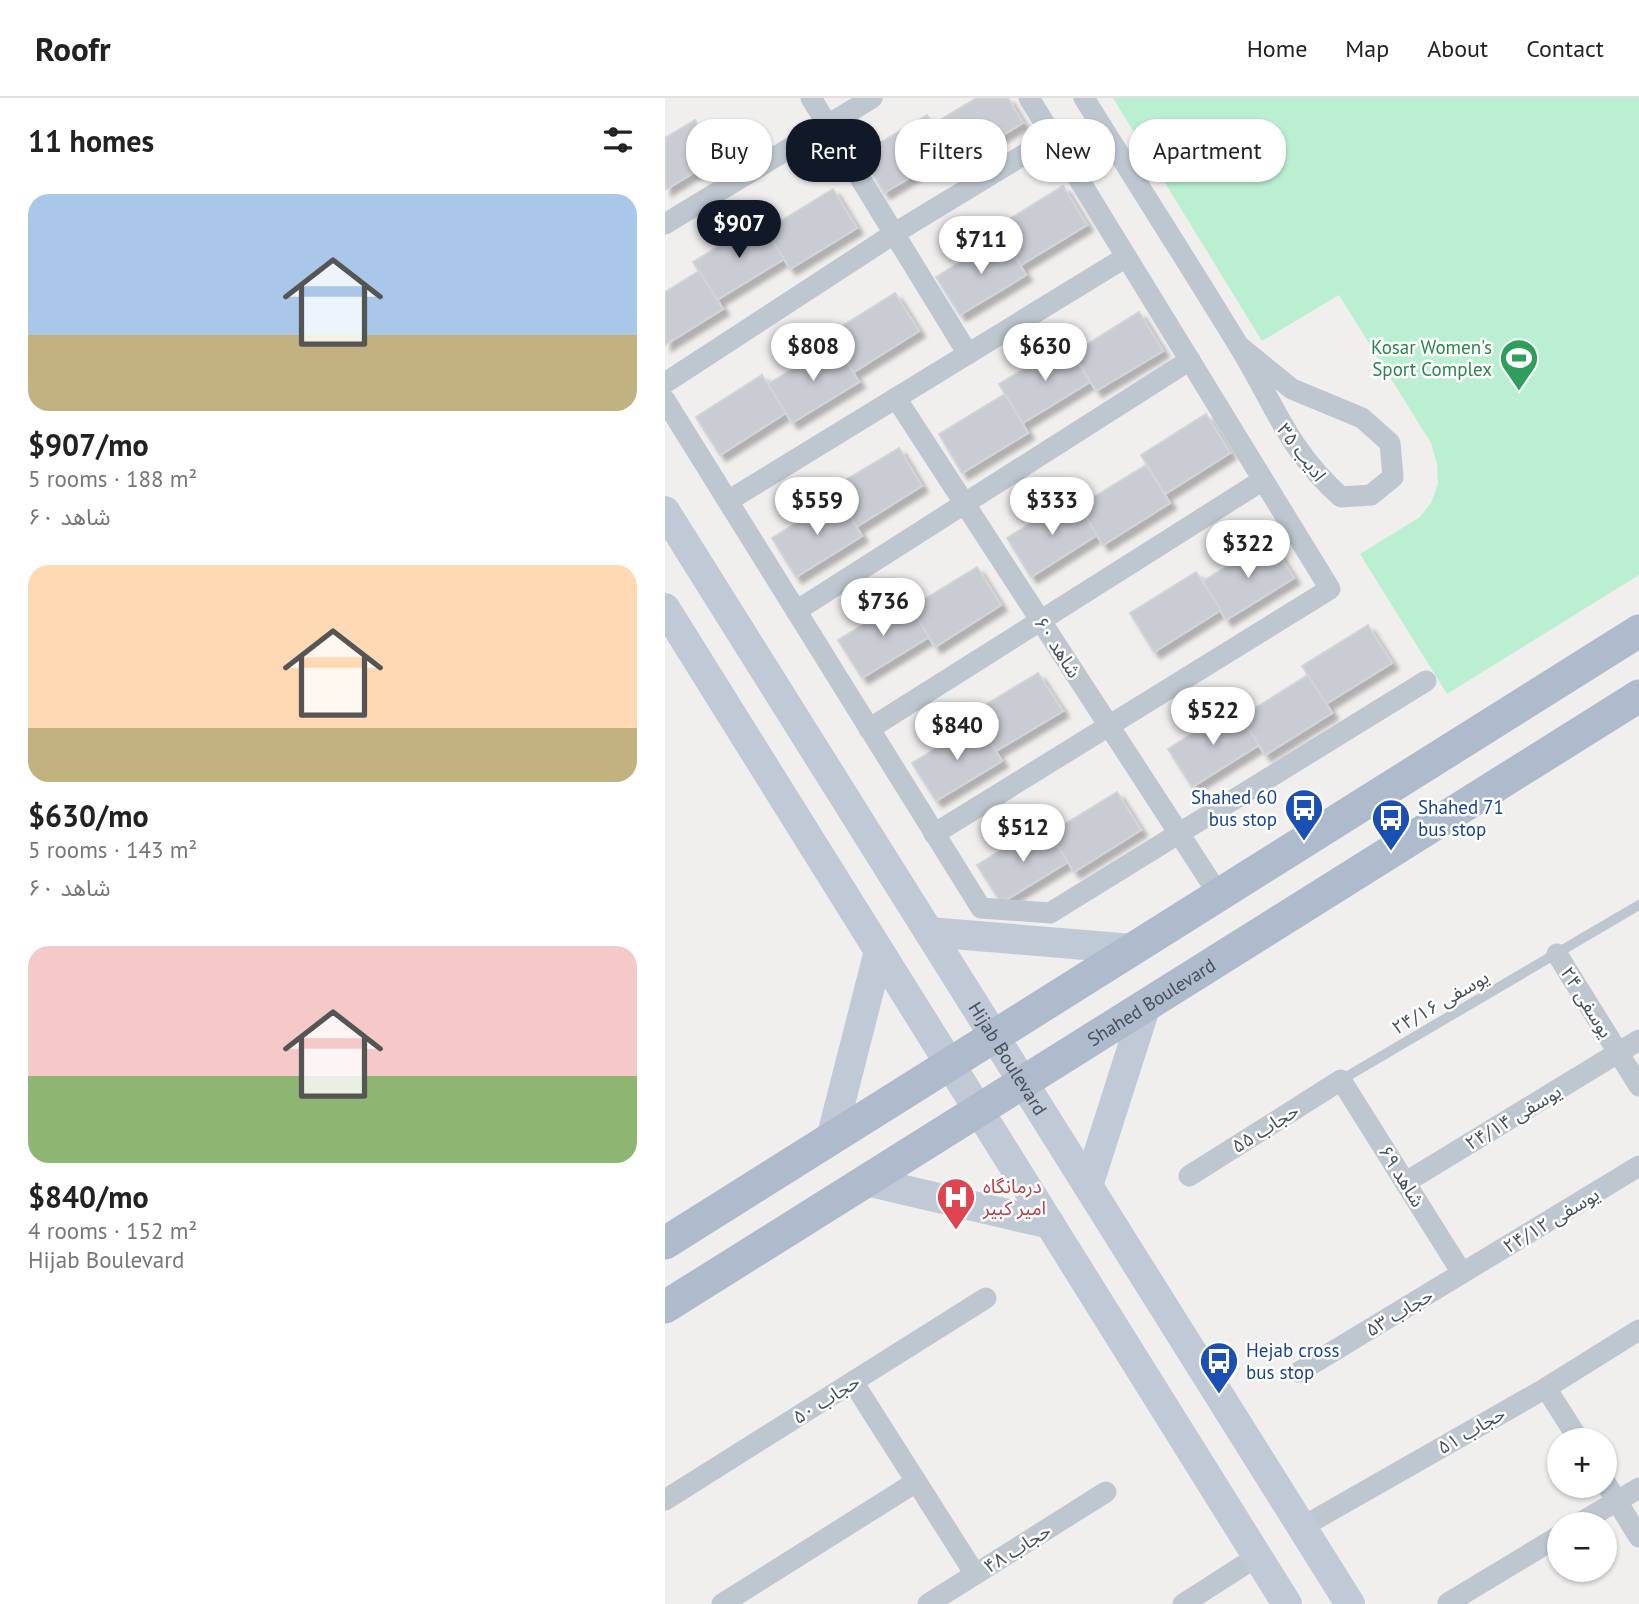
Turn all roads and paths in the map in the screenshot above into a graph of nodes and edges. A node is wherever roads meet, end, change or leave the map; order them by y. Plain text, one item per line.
1 (811, 98) edge
2 (872, 98) edge
3 (1029, 98) edge
4 (1084, 98) edge
5 (824, 119) edge
6 (840, 119) edge
7 (1042, 119) edge
8 (786, 152) edge
9 (1021, 156) edge
10 (864, 182) edge
11 (1080, 182) edge
12 (665, 224) edge
13 (895, 233) junction
14 (1126, 257) junction
15 (1239, 346) junction
16 (968, 354) junction
17 (1190, 360) junction
18 (665, 383) edge
19 (896, 398) junction
20 (665, 400) edge
21 (1263, 480) junction
22 (728, 501) junction
23 (965, 504) junction
24 (665, 511) edge
25 (665, 608) edge
26 (796, 611) junction
27 (1041, 620) junction
28 (1639, 631) edge
29 (1426, 681) dead end
30 (1639, 696) edge
31 (1110, 726) junction
32 (869, 729) junction
33 (1179, 832) junction
34 (934, 834) junction
35 (1219, 895) junction
36 (1639, 905) edge
37 (929, 932) junction
38 (1133, 949) junction
39 (879, 951) junction
40 (1557, 954) junction
41 (1146, 1005) junction
42 (995, 1036) junction
43 (1639, 1040) edge
44 (1619, 1052) junction
45 (950, 1064) junction
46 (1341, 1080) junction
47 (1023, 1083) junction
48 (1639, 1086) edge
49 (979, 1110) junction
50 (831, 1139) junction
51 (1639, 1166) edge
52 (1189, 1176) dead end
53 (866, 1181) junction
54 (1406, 1182) junction
55 (1089, 1186) junction
56 (1050, 1224) junction
57 (665, 1243) edge
58 (1462, 1273) junction
59 (986, 1298) dead end
60 (665, 1307) edge
61 (1639, 1330) edge
62 (1299, 1372) dead end
63 (853, 1382) junction
64 (1546, 1388) junction
65 (1571, 1428) edge
66 (916, 1482) junction
67 (1639, 1488) edge
68 (1106, 1492) dead end
69 (1615, 1498) edge
70 (665, 1500) edge
71 (1617, 1501) junction
72 (1598, 1512) edge
73 (1302, 1527) junction
74 (1639, 1537) edge
75 (1547, 1543) edge
76 (1258, 1556) junction
77 (975, 1574) junction
78 (1448, 1603) edge
79 (722, 1604) edge
80 (928, 1604) edge
81 (1182, 1604) edge
82 (1287, 1604) edge
83 (1350, 1604) edge

1 - 5 street
2 - 6 street
3 - 7 street
4 - 15 street, ادیب ۳۵
8 - 12 street
9 - 13 street
10 - 13 street
11 - 14 street
13 - 16 street
13 - 18 street
14 - 16 street
14 - 17 street
15 - 15 street, ادیب ۳۵
16 - 19 street
17 - 21 street
17 - 23 street
19 - 22 street
19 - 23 street, شاهد ۶۰
20 - 22 street
21 - 27 street
21 - 31 street
22 - 26 street
23 - 26 street
23 - 27 street, شاهد ۶۰
24 - 37 main road, Hijab Boulevard
25 - 39 main road
26 - 32 street
27 - 31 street, شاهد ۶۰
27 - 32 street
28 - 35 main road
29 - 33 street
30 - 41 main road, Shahed Boulevard
31 - 33 street, شاهد ۶۰
31 - 34 street
32 - 34 street
33 - 34 street
33 - 35 street, شاهد ۶۰
35 - 38 main road
36 - 40 lane, یوسفی ۲۴/۱۶
37 - 38 main road
37 - 42 main road, Hijab Boulevard
38 - 42 main road
39 - 45 main road
39 - 50 main road
40 - 44 street, یوسفی ۲۴
40 - 46 lane, یوسفی ۲۴/۱۶
41 - 47 main road, Shahed Boulevard
41 - 55 main road
42 - 45 main road
42 - 47 main road, Hijab Boulevard
43 - 44 street, یوسفی ۲۴/۱۴
44 - 48 street, یوسفی ۲۴
44 - 54 street, یوسفی ۲۴/۱۴
45 - 49 main road
45 - 50 main road
46 - 52 street, حجاب ۵۵
46 - 54 street, شاهد ۶۹
47 - 49 main road, Shahed Boulevard
47 - 55 main road, Hijab Boulevard
49 - 53 main road, Shahed Boulevard
49 - 56 main road
50 - 57 main road
51 - 58 street, یوسفی ۲۴/۱۲
53 - 56 main road
53 - 60 main road, Shahed Boulevard
54 - 58 street, شاهد ۶۹
55 - 73 main road, Hijab Boulevard
56 - 76 main road
58 - 62 street, حجاب ۵۳
59 - 63 street, حجاب ۵۰
61 - 64 street, حجاب ۵۱
63 - 66 street
63 - 70 street, حجاب ۵۰
64 - 65 street
64 - 73 street, حجاب ۵۱
66 - 77 street
66 - 79 street
67 - 71 street
68 - 77 street, حجاب ۴۸
69 - 71 street
71 - 72 street
71 - 74 street
73 - 83 main road, Hijab Boulevard
75 - 78 street
76 - 81 street
76 - 82 main road
77 - 80 street, حجاب ۴۸

